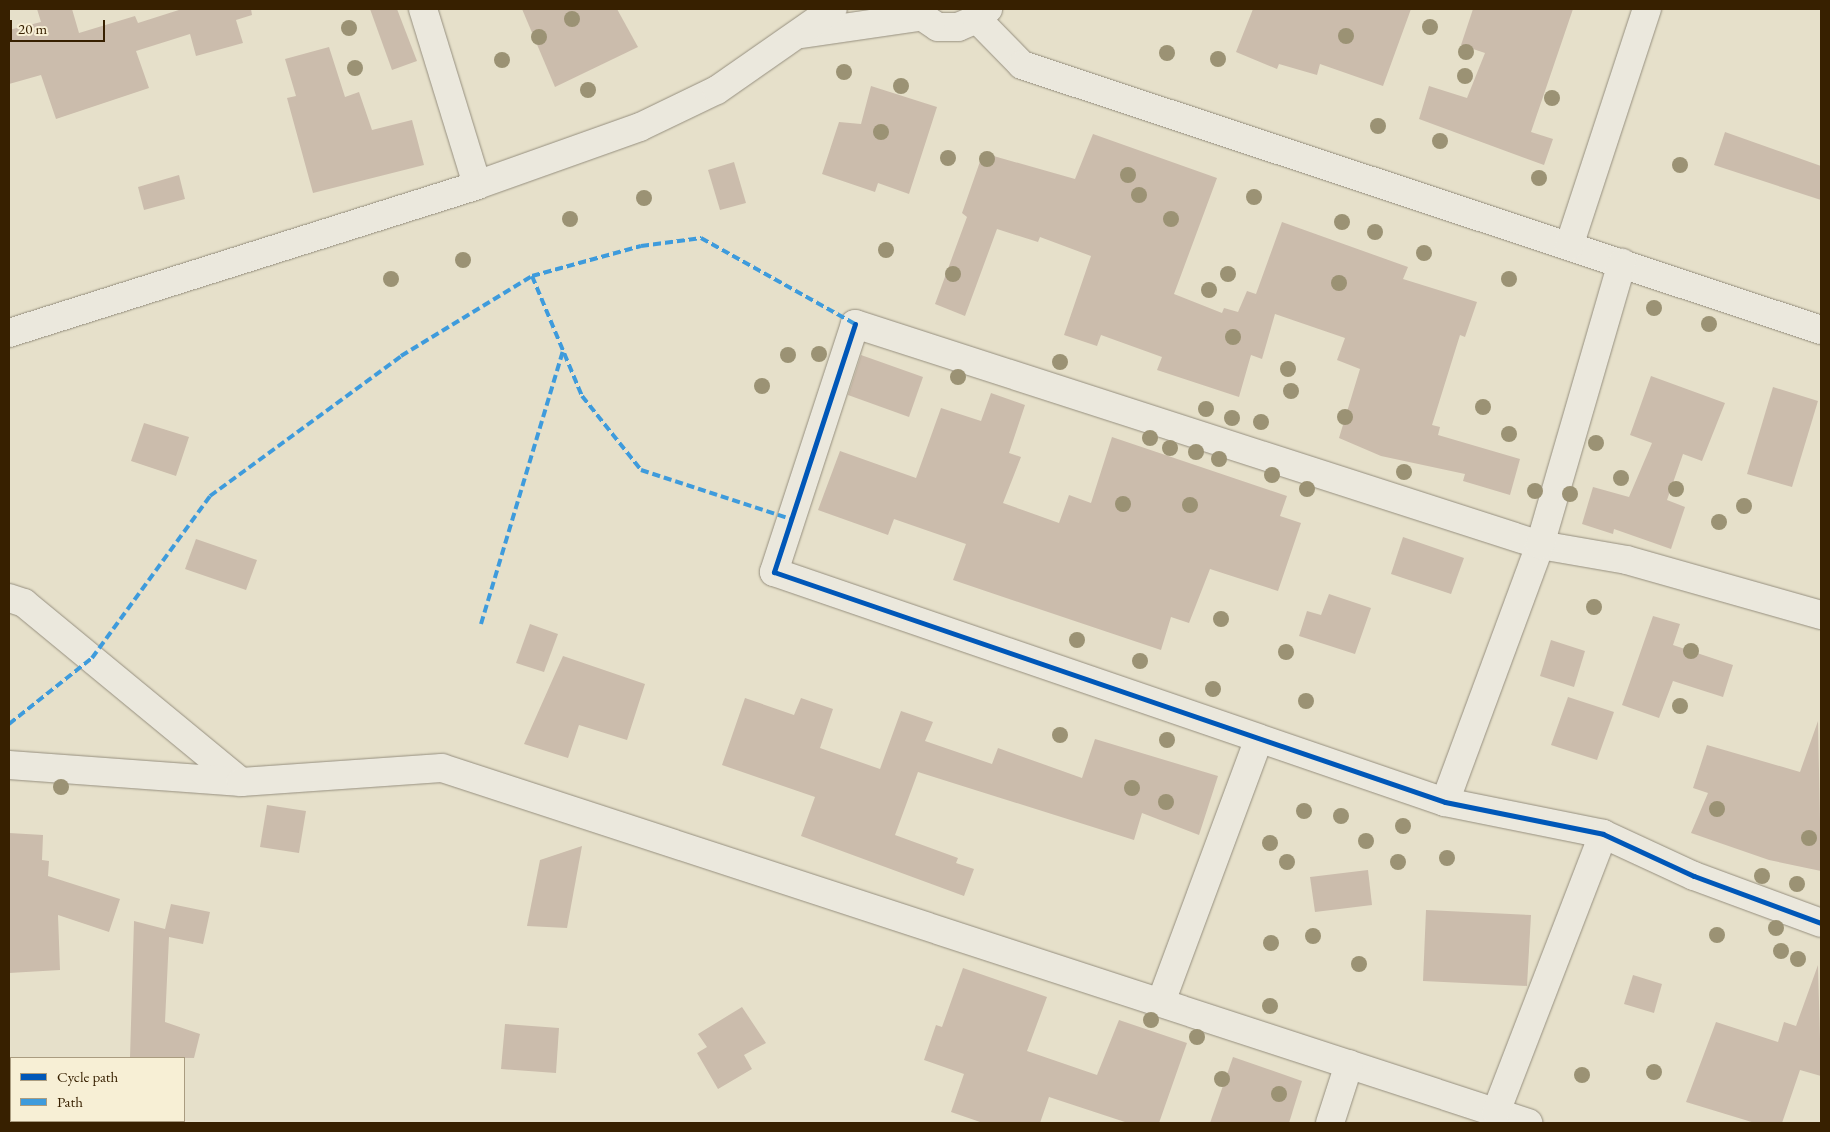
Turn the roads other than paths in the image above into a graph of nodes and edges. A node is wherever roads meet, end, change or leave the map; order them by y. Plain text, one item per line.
1 (423, 9) edge
2 (833, 9) edge
3 (1647, 9) edge
4 (915, 13) edge
5 (982, 14) edge
6 (798, 35) junction
7 (478, 186) junction
8 (1569, 246) junction
9 (1622, 264) junction
10 (1821, 330) edge
11 (9, 333) edge
12 (1540, 545) junction
13 (9, 598) edge
14 (1821, 615) edge
15 (1258, 741) junction
16 (9, 765) edge
17 (241, 782) junction
18 (1445, 802) junction
19 (1603, 834) junction
20 (1821, 923) edge
21 (1162, 1002) junction
22 (1349, 1064) junction
23 (1496, 1112) junction
24 (1330, 1123) edge
25 (1528, 1123) edge

1 - 7 street
2 - 6 street
3 - 8 street
4 - 5 street
4 - 6 street
5 - 8 street
6 - 7 street
7 - 11 street
8 - 9 street
9 - 10 street
9 - 12 street
12 - 14 street
12 - 15 street
12 - 18 street
13 - 17 street
15 - 18 street
15 - 21 street
16 - 17 street
17 - 21 street
18 - 19 street
19 - 20 street
19 - 23 street
21 - 22 street
22 - 23 street
22 - 24 street
23 - 25 street

